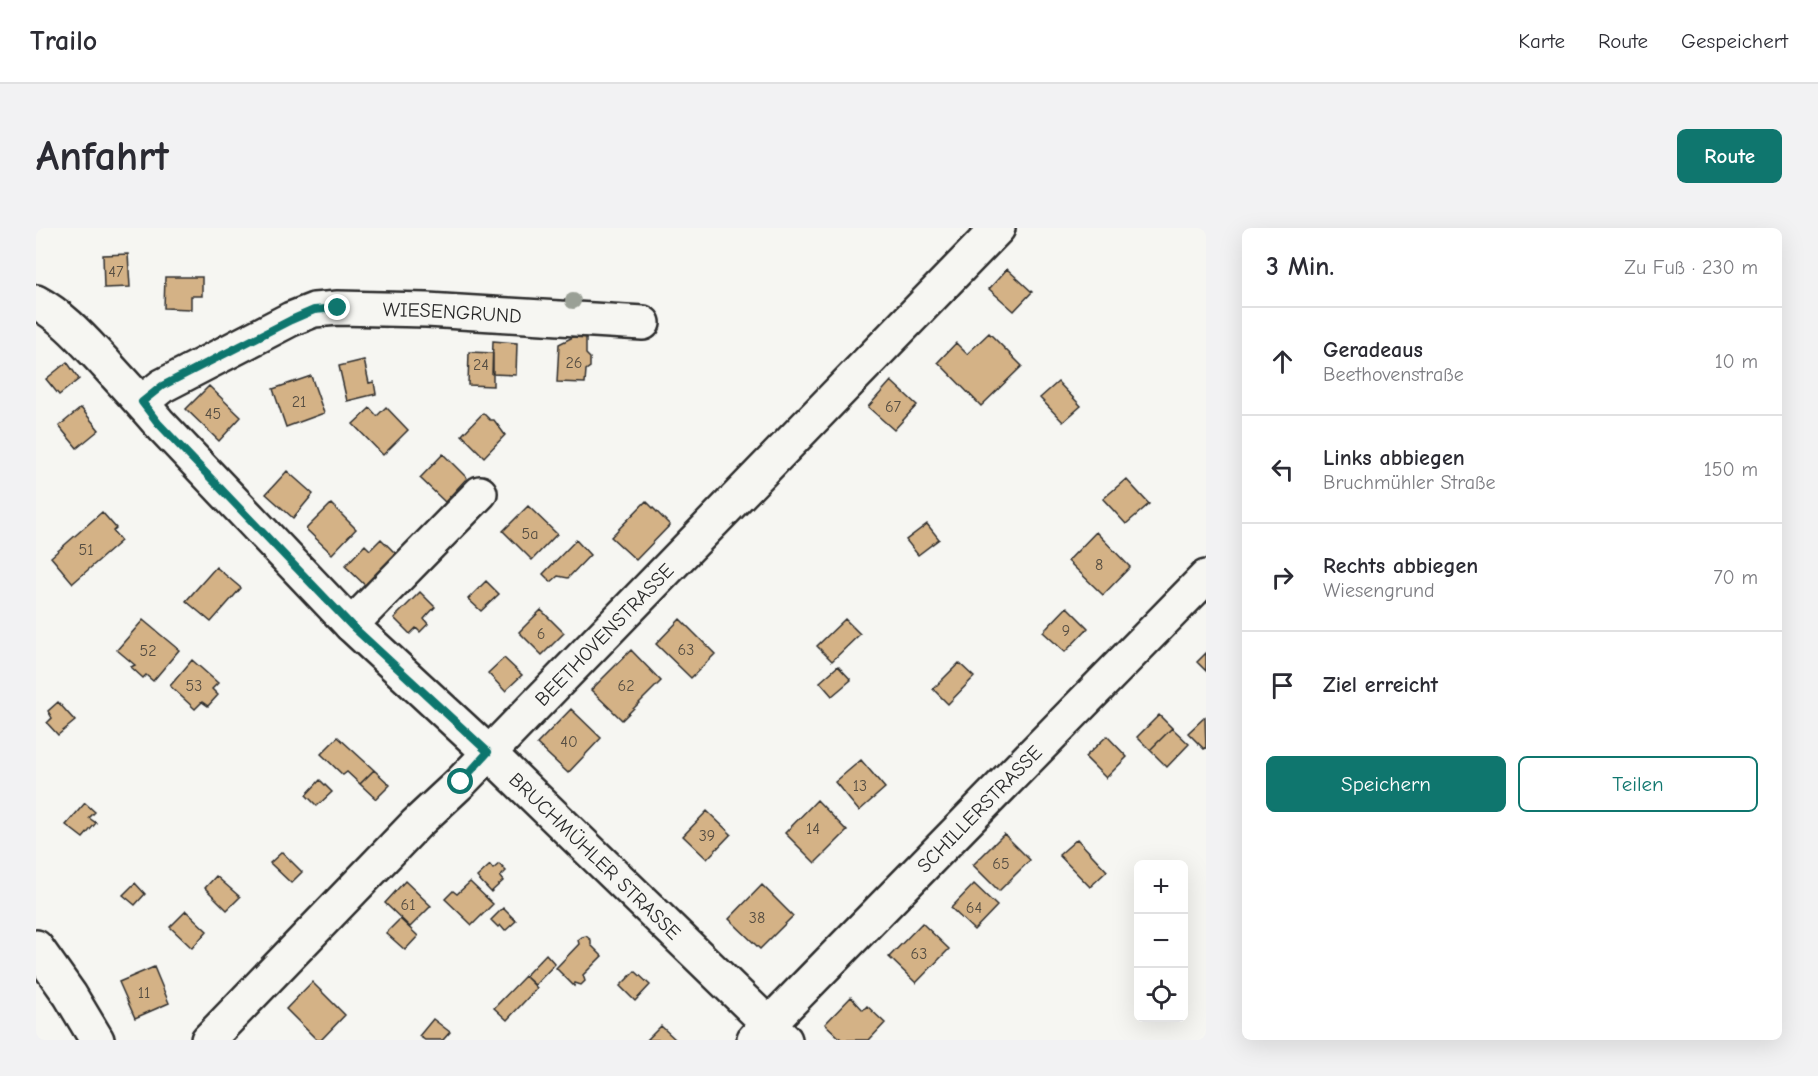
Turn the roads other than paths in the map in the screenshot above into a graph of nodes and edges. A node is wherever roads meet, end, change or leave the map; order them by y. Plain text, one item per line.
1 (998, 228) edge
2 (36, 302) edge
3 (643, 323) dead end
4 (142, 402) junction
5 (480, 493) dead end
6 (1206, 577) edge
7 (351, 625) junction
8 (488, 752) junction
9 (36, 947) edge
10 (768, 1035) edge
11 (97, 1040) edge
12 (208, 1040) edge

1 - 8 street, BEETHOVENSTRASSE
2 - 4 street, BRUCHMÜHLER STRASSE
3 - 4 street, WIESENGRUND
4 - 7 street, BRUCHMÜHLER STRASSE
5 - 7 street
6 - 10 street, SCHILLERSTRASSE
7 - 8 street, BRUCHMÜHLER STRASSE
8 - 10 street, BRUCHMÜHLER STRASSE
8 - 12 street, BEETHOVENSTRASSE
9 - 11 street

